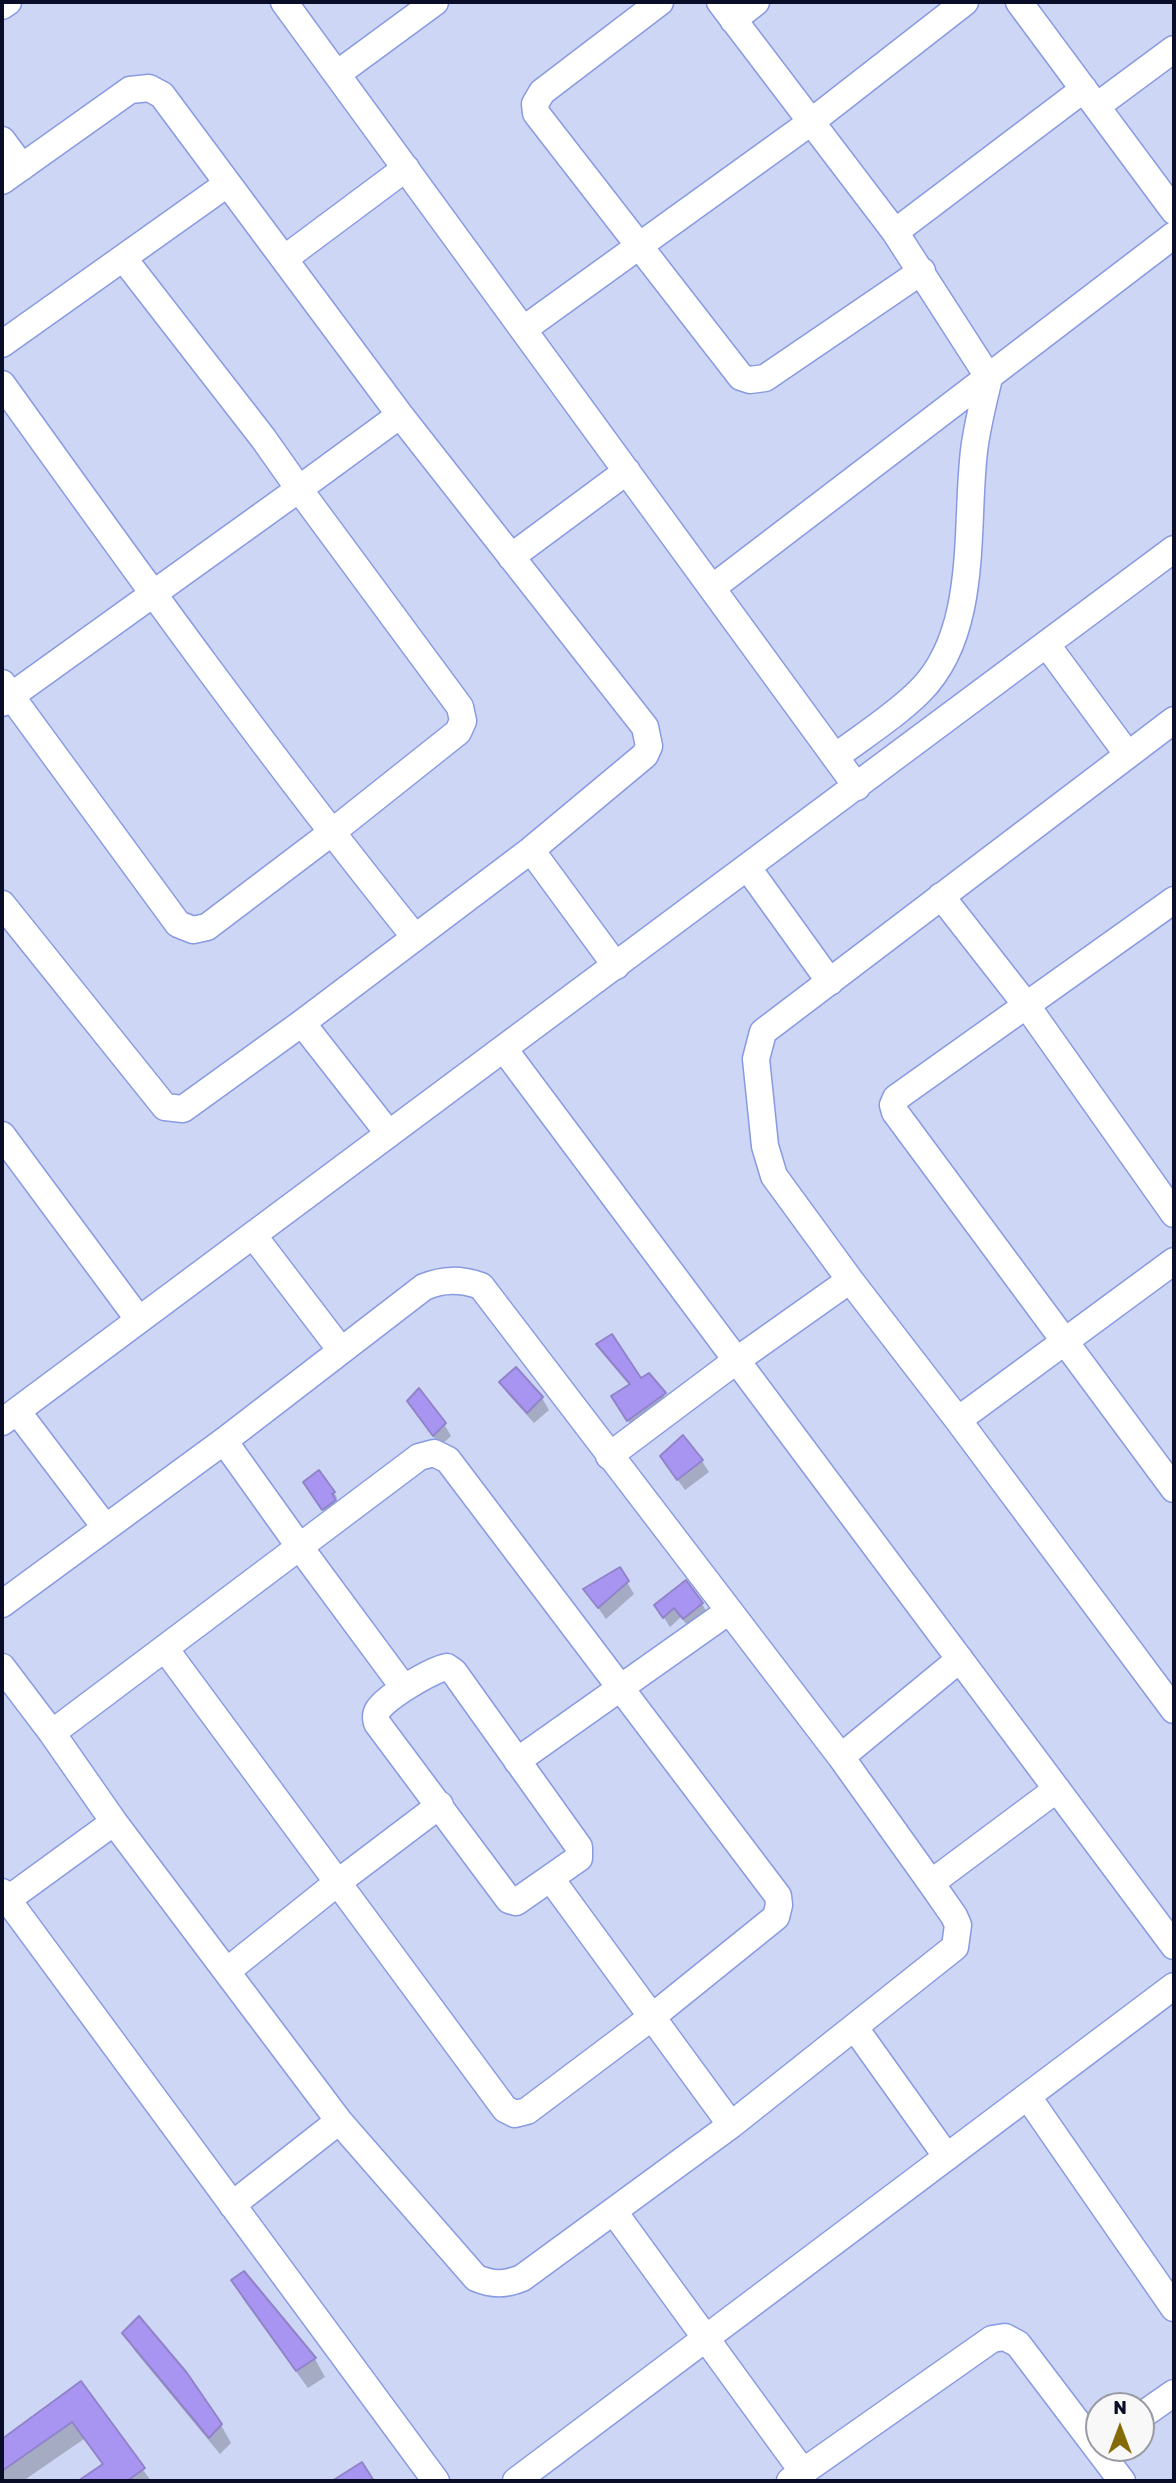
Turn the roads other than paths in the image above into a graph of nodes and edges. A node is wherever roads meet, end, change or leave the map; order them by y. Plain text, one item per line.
1 (8, 2) edge
2 (284, 2) edge
3 (435, 2) edge
4 (660, 2) edge
5 (756, 2) edge
6 (965, 2) edge
7 (1018, 2) edge
8 (2, 6) edge
9 (727, 11) edge
10 (1174, 49) edge
11 (337, 74) junction
12 (1090, 98) junction
13 (811, 122) junction
14 (2, 140) edge
15 (406, 168) junction
16 (12, 174) edge
17 (227, 184) junction
18 (1174, 211) edge
19 (895, 232) junction
20 (1174, 235) edge
21 (639, 246) junction
22 (124, 259) junction
23 (284, 259) junction
24 (922, 271) junction
25 (524, 329) junction
26 (2, 344) edge
27 (989, 378) junction
28 (2, 384) edge
29 (400, 415) junction
30 (627, 471) junction
31 (299, 489) junction
32 (1174, 549) edge
33 (511, 557) junction
34 (712, 588) junction
35 (153, 595) junction
36 (1047, 645) junction
37 (5, 694) edge
38 (1174, 720) edge
39 (1128, 755) junction
40 (835, 757) junction
41 (857, 787) junction
42 (331, 833) junction
43 (531, 850) junction
44 (748, 868) junction
45 (942, 896) junction
46 (1173, 902) edge
47 (2, 904) edge
48 (10, 933) edge
49 (414, 936) junction
50 (616, 966) junction
51 (830, 982) junction
52 (1027, 1006) junction
53 (302, 1023) junction
54 (504, 1049) junction
55 (389, 1134) junction
56 (2, 1135) edge
57 (1174, 1214) edge
58 (254, 1235) junction
59 (1174, 1261) edge
60 (850, 1280) junction
61 (139, 1320) junction
62 (1063, 1343) junction
63 (340, 1349) junction
64 (737, 1360) junction
65 (9, 1416) edge
66 (958, 1420) junction
67 (224, 1441) junction
68 (609, 1456) junction
69 (1174, 1489) edge
70 (105, 1527) junction
71 (299, 1546) junction
72 (2, 1604) edge
73 (729, 1611) junction
74 (166, 1650) junction
75 (960, 1659) junction
76 (2, 1667) edge
77 (622, 1687) junction
78 (404, 1688) junction
79 (1174, 1710) edge
80 (52, 1733) junction
81 (841, 1757) junction
82 (517, 1761) junction
83 (1057, 1788) junction
84 (440, 1805) junction
85 (114, 1822) junction
86 (551, 1879) junction
87 (930, 1883) junction
88 (337, 1884) junction
89 (4, 1896) edge
90 (1174, 1946) edge
91 (228, 1971) junction
92 (1174, 1986) edge
93 (652, 2017) junction
94 (855, 2028) junction
95 (1028, 2097) junction
96 (339, 2122) junction
97 (731, 2125) junction
98 (947, 2157) junction
99 (232, 2205) junction
100 (614, 2212) junction
101 (1174, 2308) edge
102 (705, 2338) junction
103 (1174, 2393) edge
104 (1155, 2406) edge
105 (1085, 2430) edge
106 (1109, 2462) edge
107 (796, 2477) edge
108 (436, 2481) edge
109 (516, 2481) edge
110 (1122, 2481) edge

1 - 8 street
2 - 11 street
3 - 11 street
4 - 21 street
5 - 9 street
6 - 13 street
7 - 12 street
9 - 13 street
10 - 12 street
11 - 15 street
12 - 18 street
12 - 19 street
13 - 19 street
13 - 21 street
14 - 16 street
15 - 23 street
15 - 25 street
16 - 17 street
17 - 22 street
17 - 23 street
19 - 24 street
20 - 27 street
21 - 24 street
21 - 25 street
22 - 26 street
22 - 31 street
23 - 29 street
24 - 27 street
25 - 30 street
27 - 34 street
27 - 40 street
28 - 35 street
29 - 31 street
29 - 33 street
30 - 33 street
30 - 34 street
31 - 35 street
31 - 42 street
32 - 36 street
33 - 43 street
34 - 40 street
35 - 37 street
35 - 42 street
36 - 39 street
36 - 41 street
37 - 42 street
38 - 39 street
39 - 45 street
40 - 41 street
41 - 44 street
42 - 49 street
43 - 49 street
43 - 50 street
44 - 50 street
44 - 51 street
45 - 51 street
45 - 52 street
46 - 52 street
47 - 48 street
48 - 53 street
49 - 53 street
50 - 54 street
51 - 60 street
52 - 57 street
52 - 62 street
53 - 55 street
54 - 55 street
54 - 64 street
55 - 58 street
56 - 61 street
58 - 61 street
58 - 63 street
59 - 62 street
60 - 64 street
60 - 66 street
61 - 65 street
62 - 66 street
62 - 69 street
63 - 67 street
63 - 68 street
64 - 68 street
64 - 75 street
65 - 70 street
66 - 79 street
67 - 70 street
67 - 71 street
68 - 73 street
70 - 72 street
71 - 74 street
71 - 77 street
71 - 78 street
73 - 77 street
73 - 81 street
74 - 80 street
74 - 88 street
75 - 81 street
75 - 83 street
76 - 80 street
77 - 82 street
77 - 93 street
78 - 82 street
78 - 84 street
80 - 85 street
81 - 87 street
82 - 86 street
83 - 87 street
83 - 90 street
84 - 86 street
84 - 88 street
85 - 89 street
85 - 91 street
86 - 93 street
87 - 94 street
88 - 91 street
88 - 93 street
89 - 99 street
91 - 96 street
92 - 95 street
93 - 97 street
94 - 97 street
94 - 98 street
95 - 98 street
95 - 101 street
96 - 99 street
96 - 100 street
97 - 100 street
98 - 102 street
99 - 108 street
100 - 102 street
102 - 107 street
102 - 109 street
103 - 104 street
105 - 107 street
106 - 110 street

